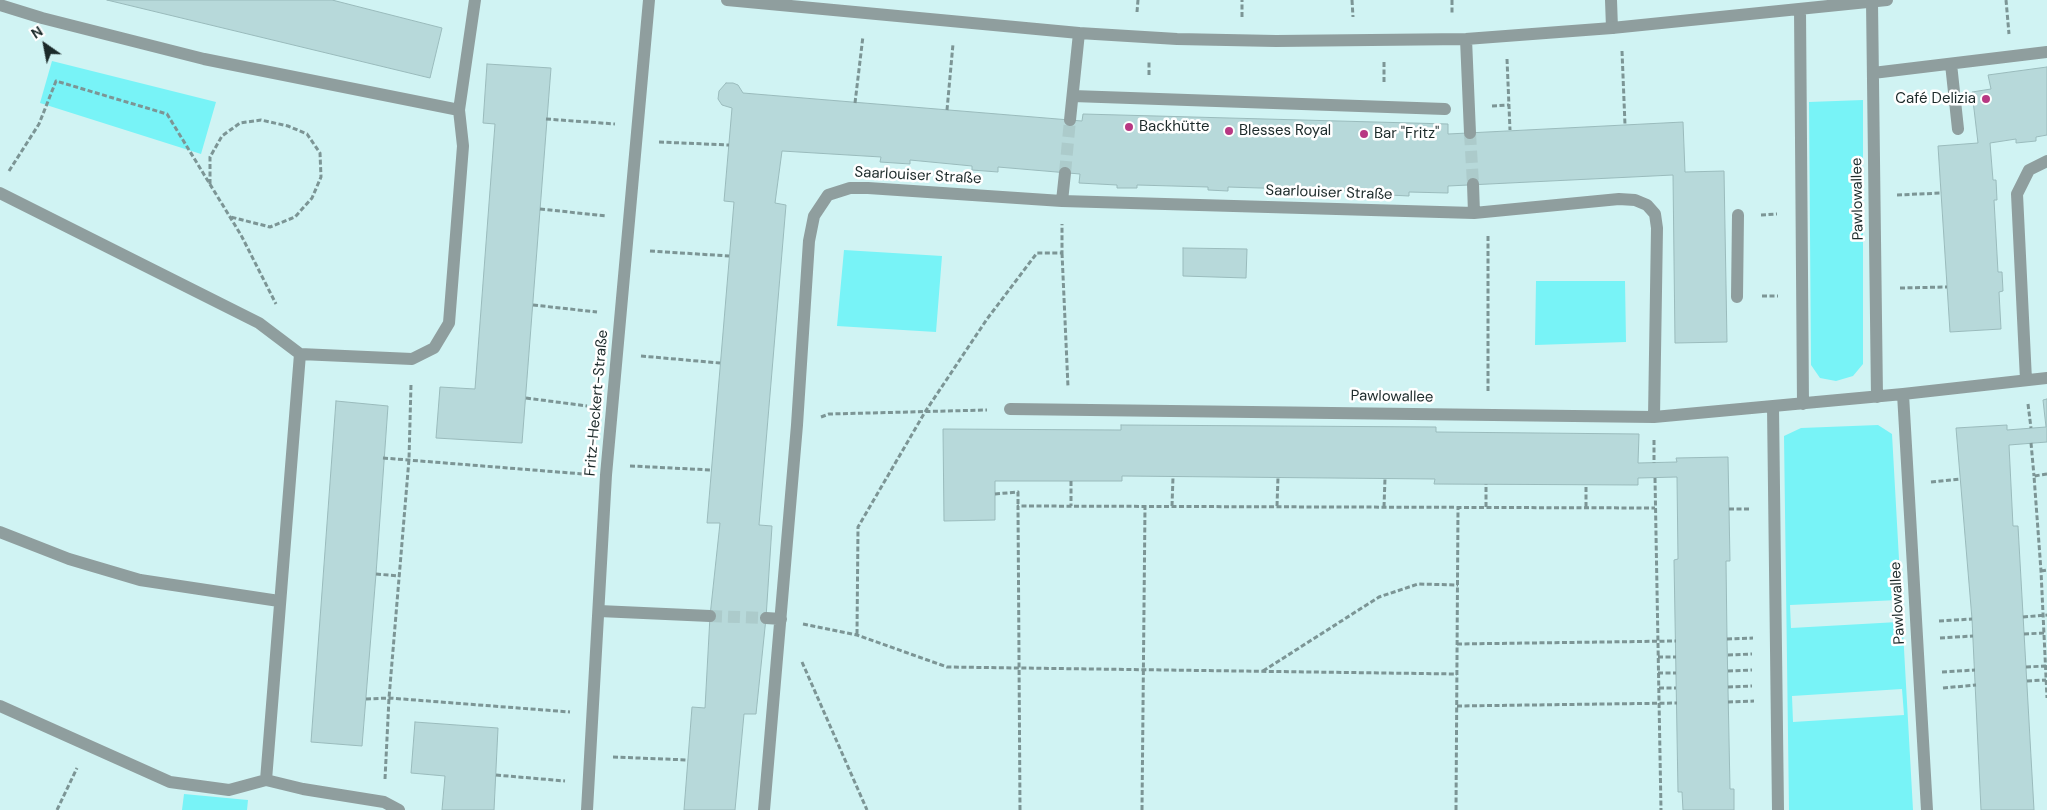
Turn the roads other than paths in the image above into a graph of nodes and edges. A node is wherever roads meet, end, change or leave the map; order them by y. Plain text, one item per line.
1 (476, 0) edge
2 (649, 0) edge
3 (727, 0) edge
4 (1610, 0) edge
5 (1887, 0) edge
6 (1872, 2) junction
7 (0, 5) edge
8 (1800, 9) junction
9 (1616, 28) junction
10 (1079, 33) junction
11 (1466, 39) junction
12 (2047, 52) edge
13 (1951, 64) junction
14 (1873, 74) junction
15 (1073, 96) junction
16 (1445, 109) dead end
17 (459, 110) junction
18 (1070, 120) tunnel mouth
19 (1958, 129) dead end
20 (1470, 132) tunnel mouth
21 (2047, 161) edge
22 (1065, 173) tunnel mouth
23 (1473, 184) tunnel mouth
24 (0, 193) edge
25 (1062, 201) junction
26 (1474, 213) junction
27 (1738, 215) dead end
28 (1737, 297) road end
29 (300, 354) junction
30 (2047, 378) edge
31 (2026, 380) junction
32 (1903, 394) junction
33 (1877, 397) junction
34 (1803, 404) junction
35 (1773, 407) junction
36 (1010, 409) road end
37 (1654, 417) junction
38 (0, 532) edge
39 (279, 601) junction
40 (599, 611) junction
41 (710, 616) tunnel mouth
42 (766, 618) tunnel mouth
43 (781, 619) junction
44 (0, 706) edge
45 (266, 780) junction
46 (399, 810) edge
47 (587, 810) edge
48 (764, 810) edge
49 (1778, 810) edge
50 (1926, 810) edge

1 - 17 street
2 - 40 street, Fritz-Heckert-Straße
3 - 10 street
4 - 9 street
5 - 6 street
6 - 8 street
6 - 14 street, Pawlowallee
7 - 17 street
8 - 9 street
8 - 34 street
9 - 11 street
10 - 11 street
10 - 15 street
11 - 20 street
12 - 13 street
13 - 14 street
13 - 19 street
14 - 33 street, Pawlowallee
15 - 16 street
15 - 18 street
17 - 29 street
21 - 31 street
22 - 25 street
23 - 26 street
24 - 29 street
25 - 26 street, Saarlouiser Straße
25 - 43 street, Saarlouiser Straße
26 - 37 street, Saarlouiser Straße
27 - 28 street
29 - 39 street
30 - 31 street, Pawlowallee
31 - 32 street, Pawlowallee
32 - 33 street, Pawlowallee
32 - 50 street, Pawlowallee
33 - 34 street, Pawlowallee
34 - 35 street, Pawlowallee
35 - 37 street, Pawlowallee
35 - 49 street
36 - 37 street, Pawlowallee
38 - 39 street
39 - 45 street
40 - 41 street
40 - 47 street, Fritz-Heckert-Straße
42 - 43 street
43 - 48 street, Saarlouiser Straße
44 - 45 street
45 - 46 street

